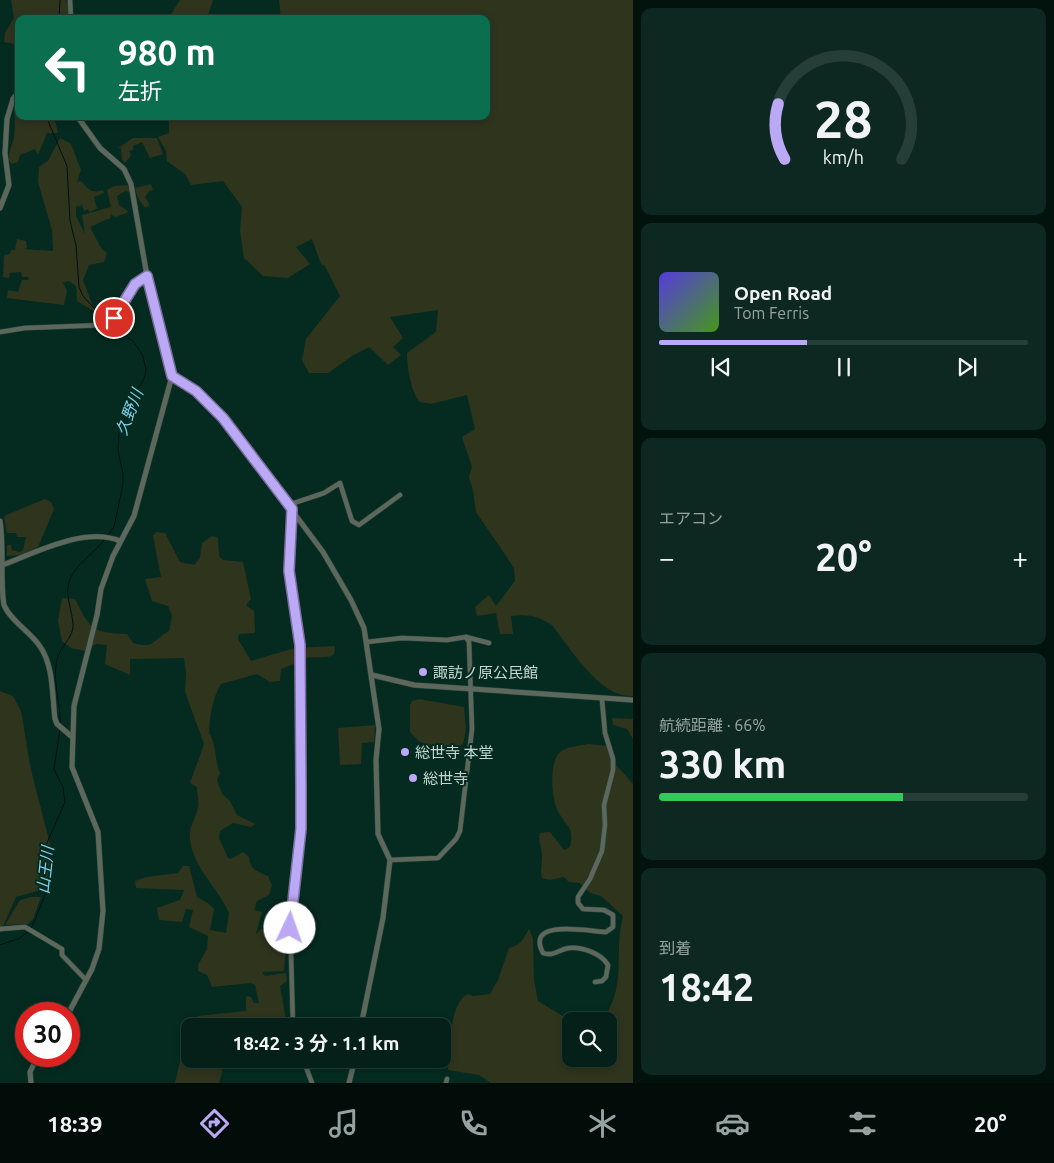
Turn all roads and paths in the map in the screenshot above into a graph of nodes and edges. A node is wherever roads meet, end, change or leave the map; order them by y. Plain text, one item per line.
1 (70, 0) edge
2 (71, 15) edge
3 (15, 96) edge
4 (80, 120) edge
5 (0, 208) edge
6 (147, 276) junction
7 (0, 332) edge
8 (172, 376) junction
9 (400, 494) dead end
10 (290, 507) junction
11 (0, 521) edge
12 (120, 541) junction
13 (1, 566) edge
14 (466, 637) junction
15 (367, 642) junction
16 (489, 643) dead end
17 (372, 675) junction
18 (470, 690) junction
19 (602, 700) junction
20 (633, 700) edge
21 (71, 736) junction
22 (390, 860) junction
23 (0, 929) edge
24 (86, 980) junction
25 (595, 982) dead end
26 (74, 1002) edge
27 (293, 1018) edge
28 (363, 1018) edge
29 (32, 1067) edge
30 (306, 1068) edge
31 (353, 1068) edge
32 (31, 1083) edge
33 (312, 1083) edge
34 (349, 1083) edge

1 - 2 street
3 - 5 street
4 - 6 street
6 - 7 street
6 - 8 street
8 - 10 street
8 - 12 street
9 - 10 street
10 - 15 street
10 - 27 street
11 - 13 street
12 - 13 street
12 - 21 street
13 - 21 street
14 - 15 street
14 - 16 street
14 - 18 street
15 - 17 street
17 - 18 street
17 - 22 street
18 - 19 street
18 - 22 street
19 - 20 street
19 - 25 street
21 - 24 street
22 - 28 street
23 - 24 street
24 - 26 street
29 - 32 street
30 - 33 street
31 - 34 street

